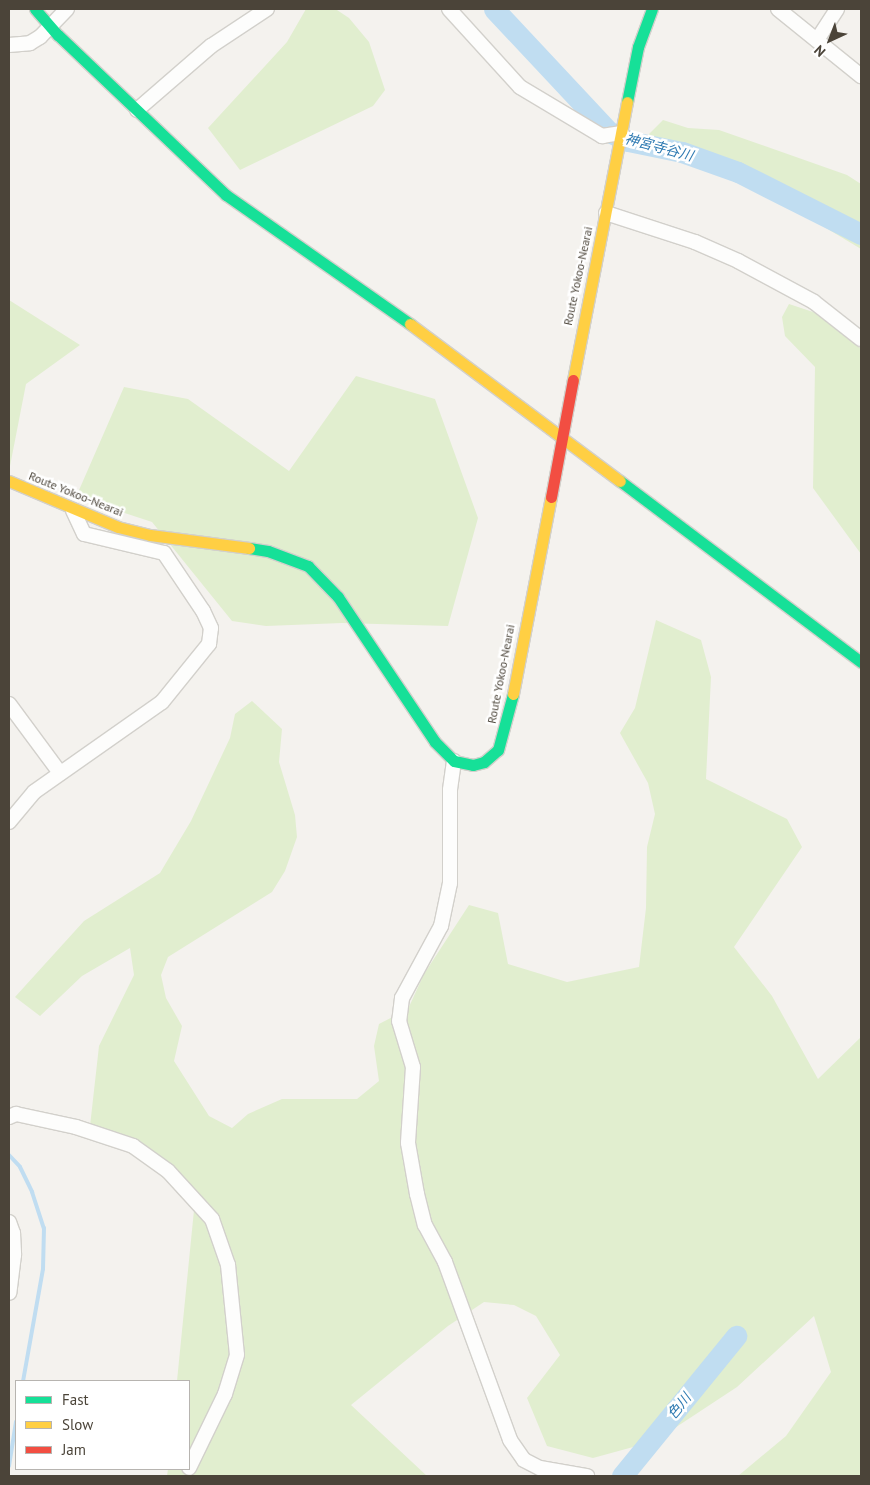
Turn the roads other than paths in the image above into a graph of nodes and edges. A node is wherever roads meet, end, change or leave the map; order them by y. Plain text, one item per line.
1 (35, 9) edge
2 (67, 9) edge
3 (266, 9) edge
4 (449, 9) edge
5 (652, 9) edge
6 (778, 9) edge
7 (837, 9) edge
8 (52, 27) junction
9 (817, 40) junction
10 (9, 45) edge
11 (861, 76) edge
12 (137, 110) junction
13 (622, 133) junction
14 (606, 213) junction
15 (861, 339) edge
16 (560, 438) junction
17 (9, 480) edge
18 (73, 510) junction
19 (861, 662) edge
20 (9, 704) edge
21 (454, 761) junction
22 (60, 773) junction
23 (9, 822) edge
24 (9, 1116) edge
25 (9, 1222) edge
26 (9, 1293) edge
27 (190, 1466) edge
28 (587, 1476) edge

1 - 8 main road
2 - 8 street
3 - 12 street
4 - 13 street
5 - 13 main road, Route Yokoo-Nearai
6 - 9 street
7 - 9 street
8 - 10 street
8 - 12 main road
9 - 11 street
12 - 16 main road
13 - 14 main road, Route Yokoo-Nearai
14 - 15 street
14 - 16 main road, Route Yokoo-Nearai
16 - 19 main road
16 - 21 main road, Route Yokoo-Nearai
17 - 18 main road, Route Yokoo-Nearai
18 - 21 main road, Route Yokoo-Nearai
18 - 22 street
20 - 22 street
21 - 28 street
22 - 23 street
24 - 27 street
25 - 26 street

